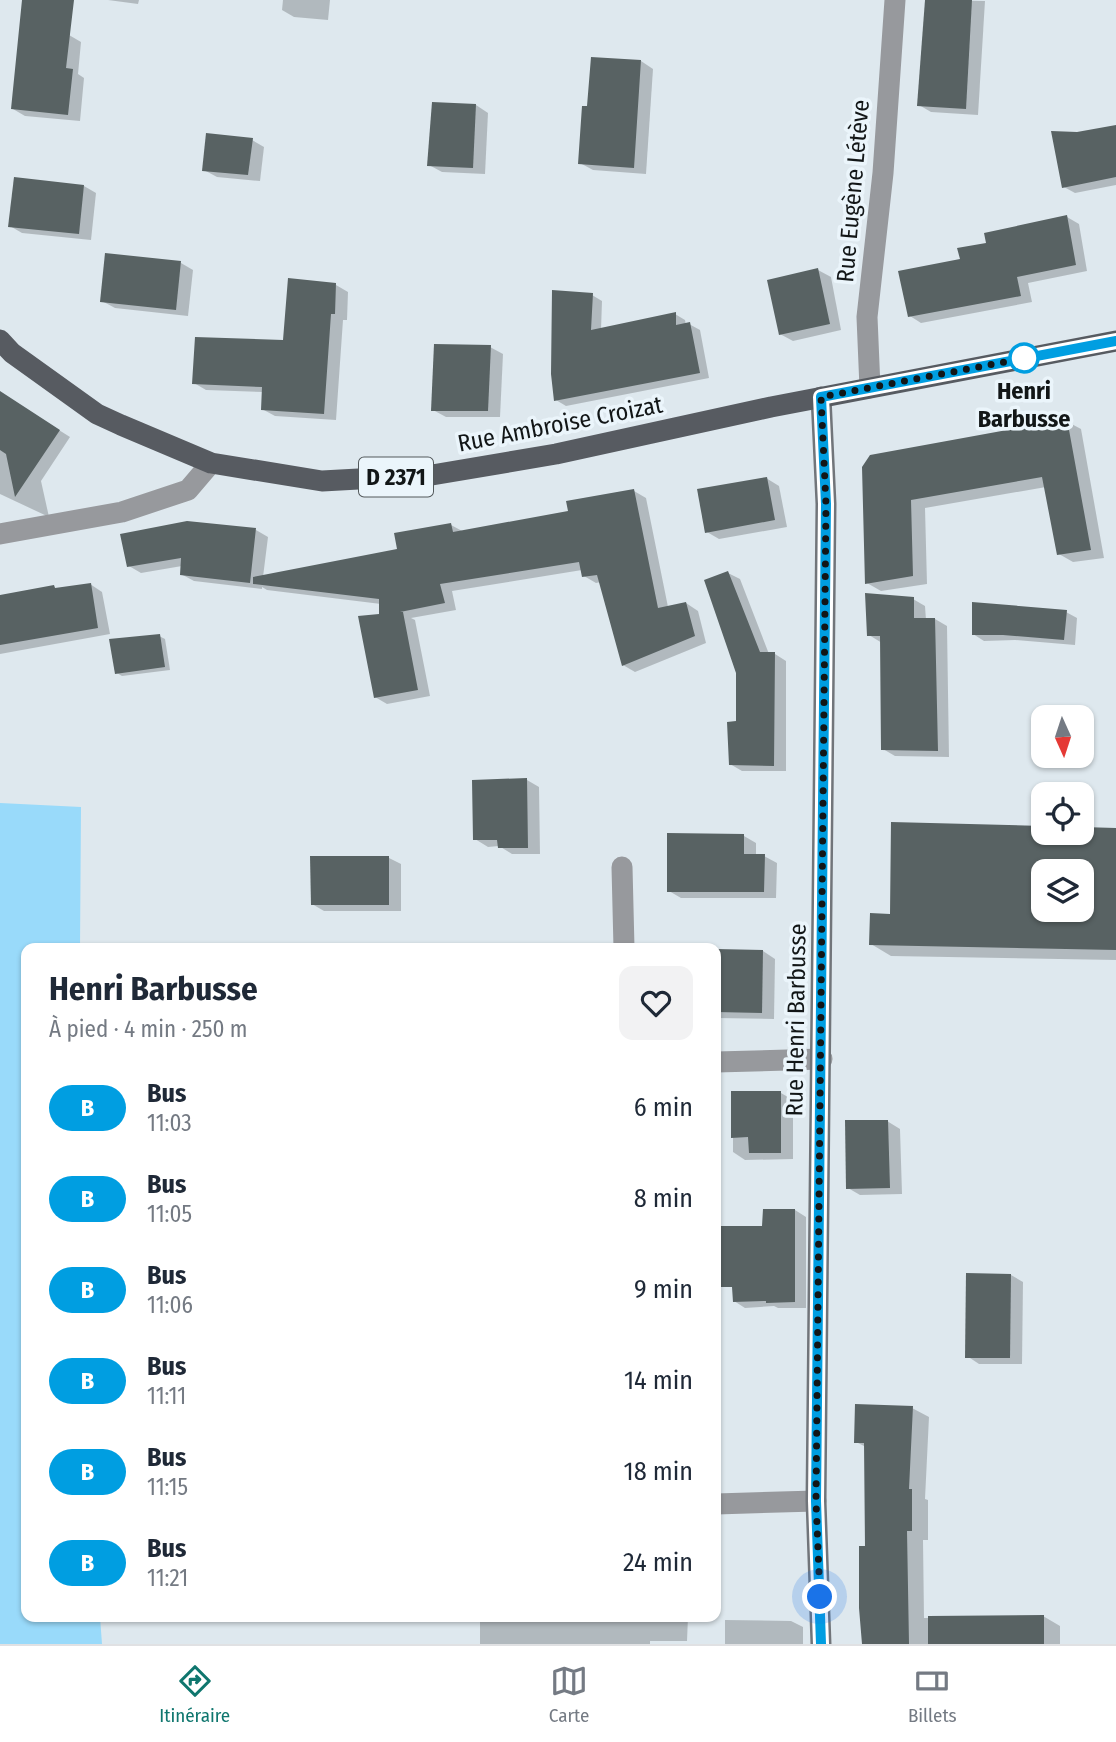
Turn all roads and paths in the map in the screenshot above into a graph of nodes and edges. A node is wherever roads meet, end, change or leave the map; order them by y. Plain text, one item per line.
1 (895, 0) edge
2 (0, 340) edge
3 (1116, 341) edge
4 (870, 388) junction
5 (821, 397) junction
6 (211, 463) junction
7 (0, 534) edge
8 (622, 867) dead end
9 (624, 943) edge
10 (822, 1059) junction
11 (721, 1062) edge
12 (816, 1501) junction
13 (721, 1504) edge
14 (821, 1644) edge

1 - 4 street, Rue Eugène Létève
2 - 6 main road, Rue Ambroise Croizat / D 2371
3 - 4 main road, Rue Ambroise Croizat / D 2371
4 - 5 main road, Rue Ambroise Croizat / D 2371
5 - 6 main road, Rue Ambroise Croizat / D 2371
5 - 10 street, Rue Henri Barbusse
6 - 7 street
8 - 9 street
10 - 11 street
10 - 12 street, Rue Henri Barbusse
12 - 13 street
12 - 14 street, Rue Henri Barbusse

